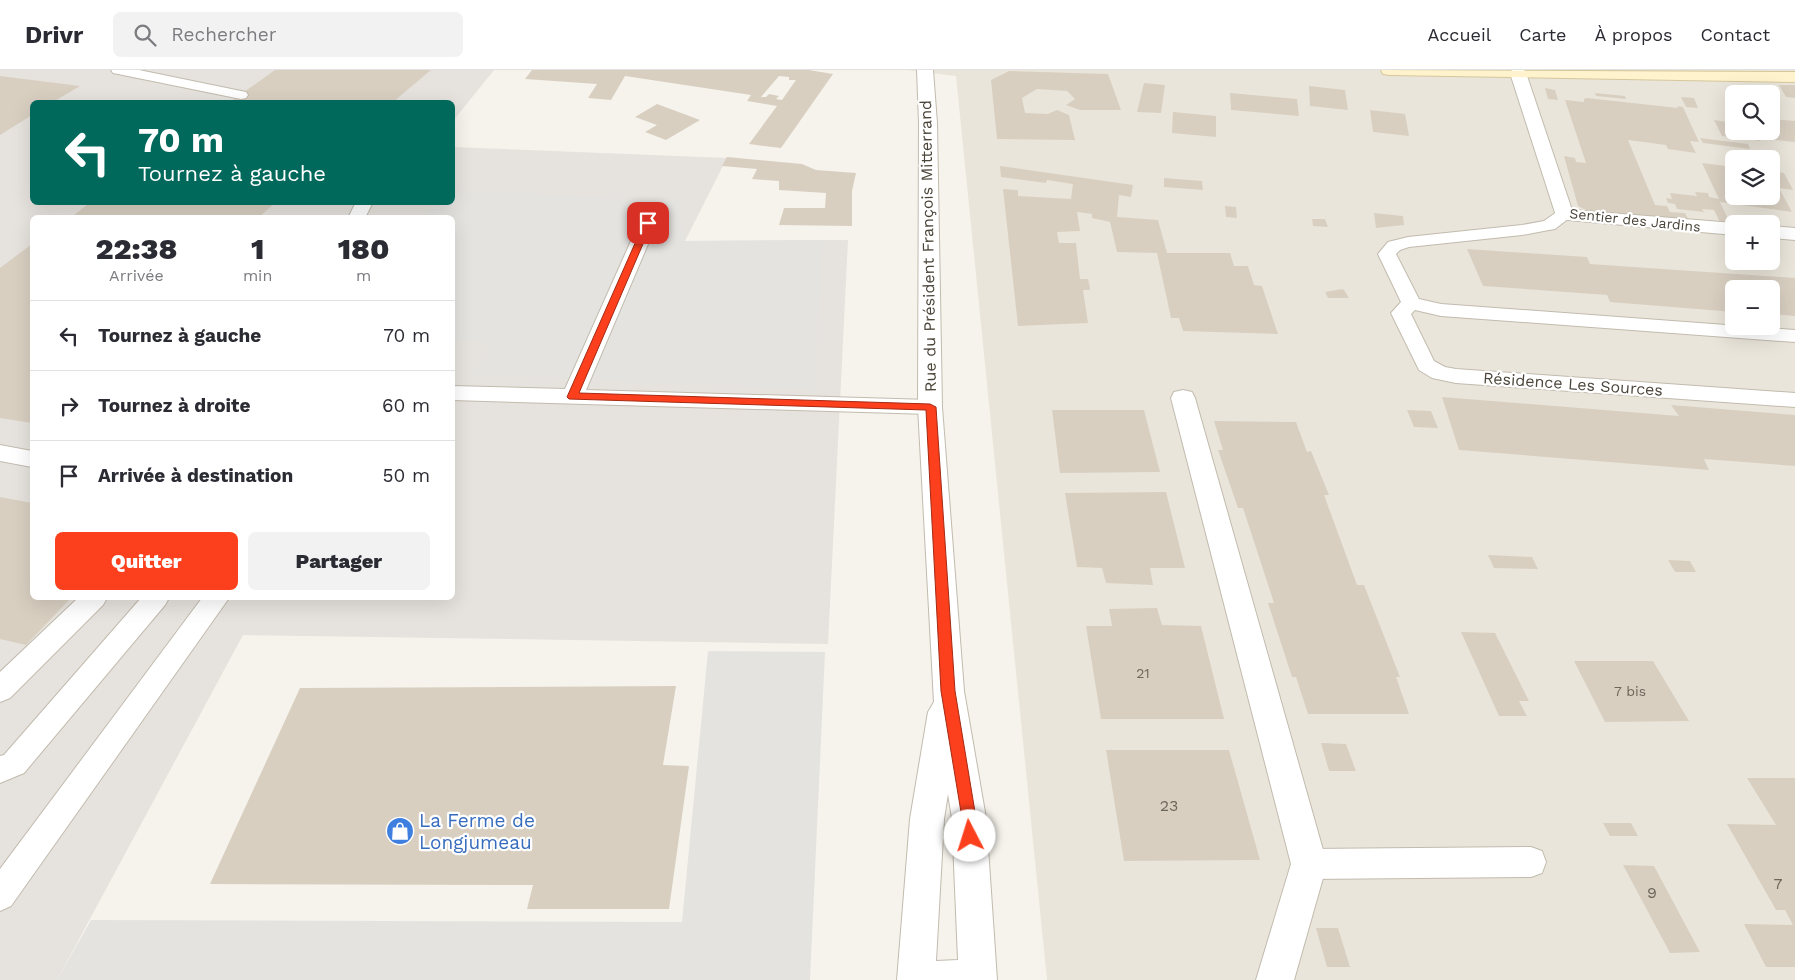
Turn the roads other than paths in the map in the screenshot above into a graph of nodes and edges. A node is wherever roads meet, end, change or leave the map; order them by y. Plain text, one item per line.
1 (118, 70) edge
2 (925, 70) edge
3 (1389, 70) edge
4 (1518, 73) junction
5 (1795, 77) edge
6 (241, 94) dead end
7 (1564, 215) junction
8 (648, 223) dead end
9 (1725, 228) edge
10 (1780, 233) edge
11 (1795, 234) edge
12 (1411, 303) junction
13 (1795, 336) edge
14 (455, 393) edge
15 (572, 397) junction
16 (1184, 398) dead end
17 (1795, 400) edge
18 (930, 407) junction
19 (0, 453) edge
20 (30, 459) edge
21 (92, 600) edge
22 (154, 600) edge
23 (215, 600) edge
24 (0, 690) edge
25 (948, 691) junction
26 (0, 770) edge
27 (1531, 862) dead end
28 (1309, 864) junction
29 (0, 894) edge
30 (916, 980) edge
31 (937, 980) edge
32 (978, 980) edge
33 (1274, 980) edge

1 - 6 lane
2 - 18 street, Rue du Président François Mitterrand
3 - 4 main road
4 - 5 main road
4 - 7 street, Sentier des Jardins
7 - 9 street, Sentier des Jardins
7 - 12 lane
8 - 15 lane
10 - 11 street
12 - 13 lane
12 - 17 lane, Résidence Les Sources
14 - 15 lane
15 - 18 lane
16 - 28 street
18 - 25 street, Rue du Président François Mitterrand
19 - 20 lane
21 - 24 lane
22 - 26 lane
23 - 29 lane
25 - 30 street, Rue du Président François Mitterrand
25 - 32 street, Rue du Président François Mitterrand
27 - 28 lane
28 - 33 street
31 - 32 street

